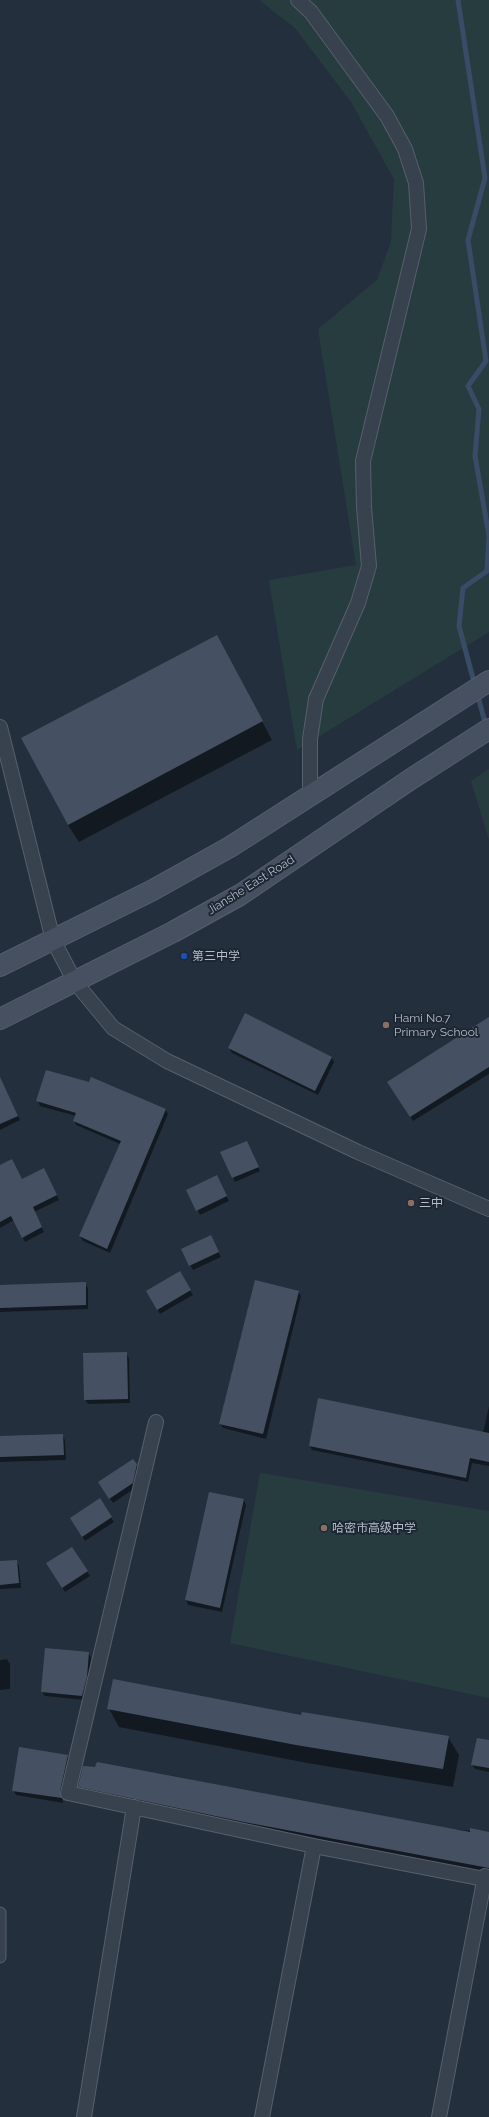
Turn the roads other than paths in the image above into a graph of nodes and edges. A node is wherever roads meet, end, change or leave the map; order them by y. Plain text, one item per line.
1 (298, 0) edge
2 (489, 681) edge
3 (0, 727) edge
4 (489, 729) edge
5 (310, 796) junction
6 (53, 940) junction
7 (0, 966) edge
8 (75, 982) junction
9 (0, 1019) edge
10 (489, 1209) edge
11 (156, 1422) dead end
12 (134, 1807) junction
13 (314, 1846) junction
14 (487, 1878) edge
15 (0, 1912) edge
16 (0, 1957) edge
17 (84, 2117) edge
18 (262, 2117) edge
19 (439, 2117) edge

1 - 5 street
2 - 5 main road
3 - 6 street
4 - 8 main road, Jianshe East Road
5 - 6 main road
6 - 7 main road
6 - 8 street
8 - 9 main road, Jianshe East Road
8 - 10 street
11 - 12 street
12 - 13 street
12 - 17 street
13 - 14 street
13 - 18 street
14 - 19 street
15 - 16 street

